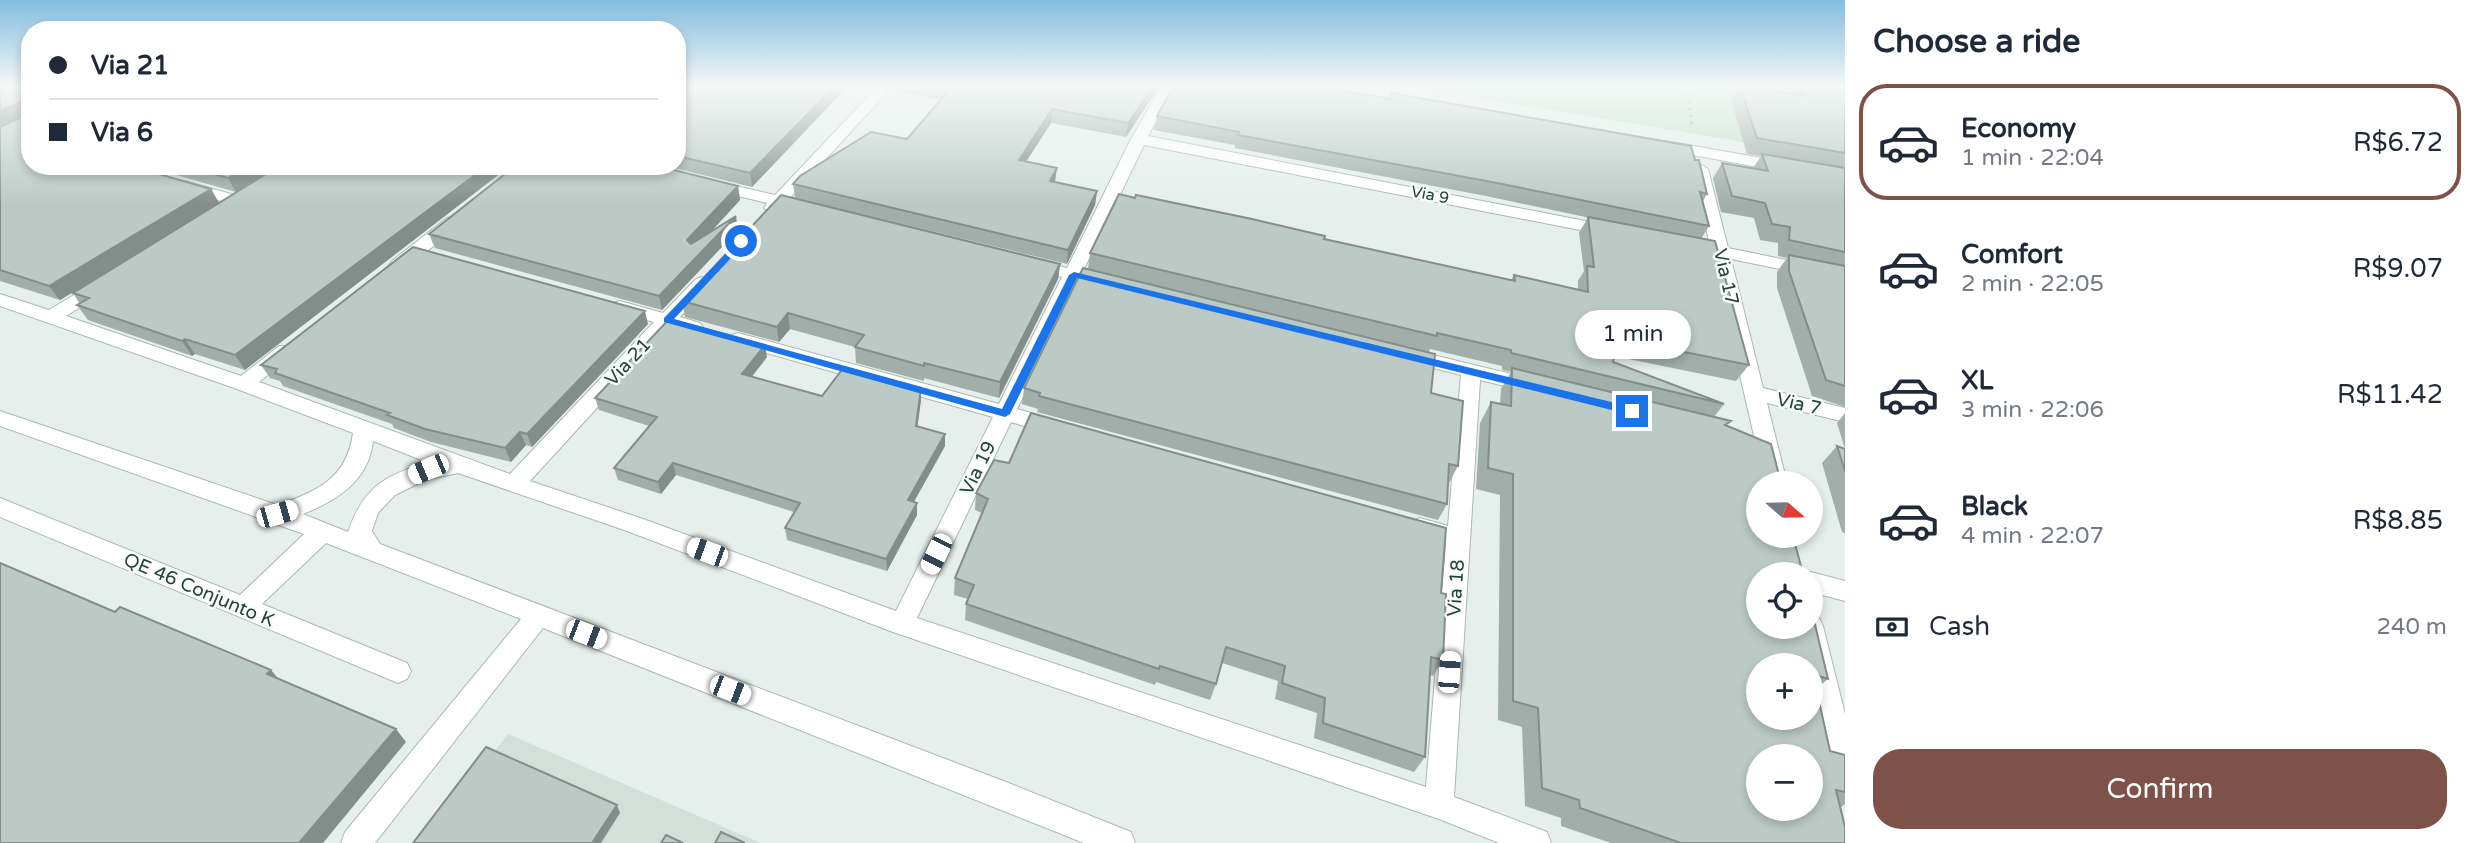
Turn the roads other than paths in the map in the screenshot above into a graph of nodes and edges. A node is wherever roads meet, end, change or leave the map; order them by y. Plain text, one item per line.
1 (848, 126) edge
2 (1145, 126) edge
3 (1139, 139) junction
4 (1655, 145) edge
5 (1696, 152) junction
6 (1804, 170) edge
7 (687, 179) edge
8 (165, 180) edge
9 (778, 201) junction
10 (470, 209) edge
11 (818, 211) edge
12 (215, 216) edge
13 (760, 221) edge
14 (1625, 233) edge
15 (1679, 244) edge
16 (415, 251) junction
17 (1720, 252) junction
18 (442, 258) edge
19 (1020, 261) edge
20 (714, 271) edge
21 (122, 274) edge
22 (1074, 275) junction
23 (383, 276) edge
24 (1845, 276) edge
25 (1127, 287) edge
26 (0, 300) edge
27 (601, 302) edge
28 (51, 317) junction
29 (667, 320) junction
30 (297, 342) edge
31 (1392, 351) edge
32 (1471, 370) junction
33 (244, 384) junction
34 (1552, 391) edge
35 (1754, 393) junction
36 (1005, 414) junction
37 (1845, 415) edge
38 (0, 418) edge
39 (364, 429) junction
40 (1072, 432) edge
41 (1740, 438) edge
42 (1766, 444) junction
43 (461, 466) junction
44 (1773, 471) edge
45 (514, 484) junction
46 (0, 507) edge
47 (277, 514) junction
48 (1406, 523) edge
49 (322, 532) junction
50 (1459, 538) junction
51 (372, 551) junction
52 (1823, 585) edge
53 (1845, 591) edge
54 (242, 608) junction
55 (538, 615) junction
56 (902, 624) junction
57 (1813, 639) edge
58 (398, 671) dead end
59 (1845, 769) edge
60 (1439, 806) junction
61 (356, 843) edge
62 (1120, 843) edge
63 (1536, 843) edge

1 - 9 street
2 - 3 street, Via 19
3 - 14 street, Via 9
3 - 22 street, Via 19
4 - 5 street
5 - 6 street
5 - 17 street, Via 17
7 - 9 street
8 - 12 street
9 - 11 street
9 - 13 street
10 - 16 street
15 - 17 street
16 - 18 street
16 - 23 street
17 - 24 street
17 - 35 street, Via 17
19 - 22 street
20 - 29 street, Via 21
21 - 28 street
22 - 25 street
22 - 36 street, Via 19
26 - 28 street
27 - 29 street
28 - 33 street
29 - 36 street
29 - 45 street, Via 21
30 - 33 street
31 - 32 street
32 - 34 street
32 - 50 street, Via 18
33 - 39 street
35 - 37 street, Via 7
35 - 42 street, Via 17
36 - 40 street
36 - 56 street, Via 19
38 - 47 street
39 - 43 street
39 - 47 street
41 - 42 street
42 - 44 street, Via 17
43 - 45 street
43 - 51 street
45 - 56 street
46 - 54 street, QE 46 Conjunto K
47 - 49 street
48 - 50 street
49 - 51 street
49 - 54 street
50 - 60 street, Via 18
51 - 55 street
52 - 53 street
54 - 58 street, QE 46 Conjunto K
55 - 61 street
55 - 62 street
56 - 60 street
57 - 59 street
60 - 63 street

